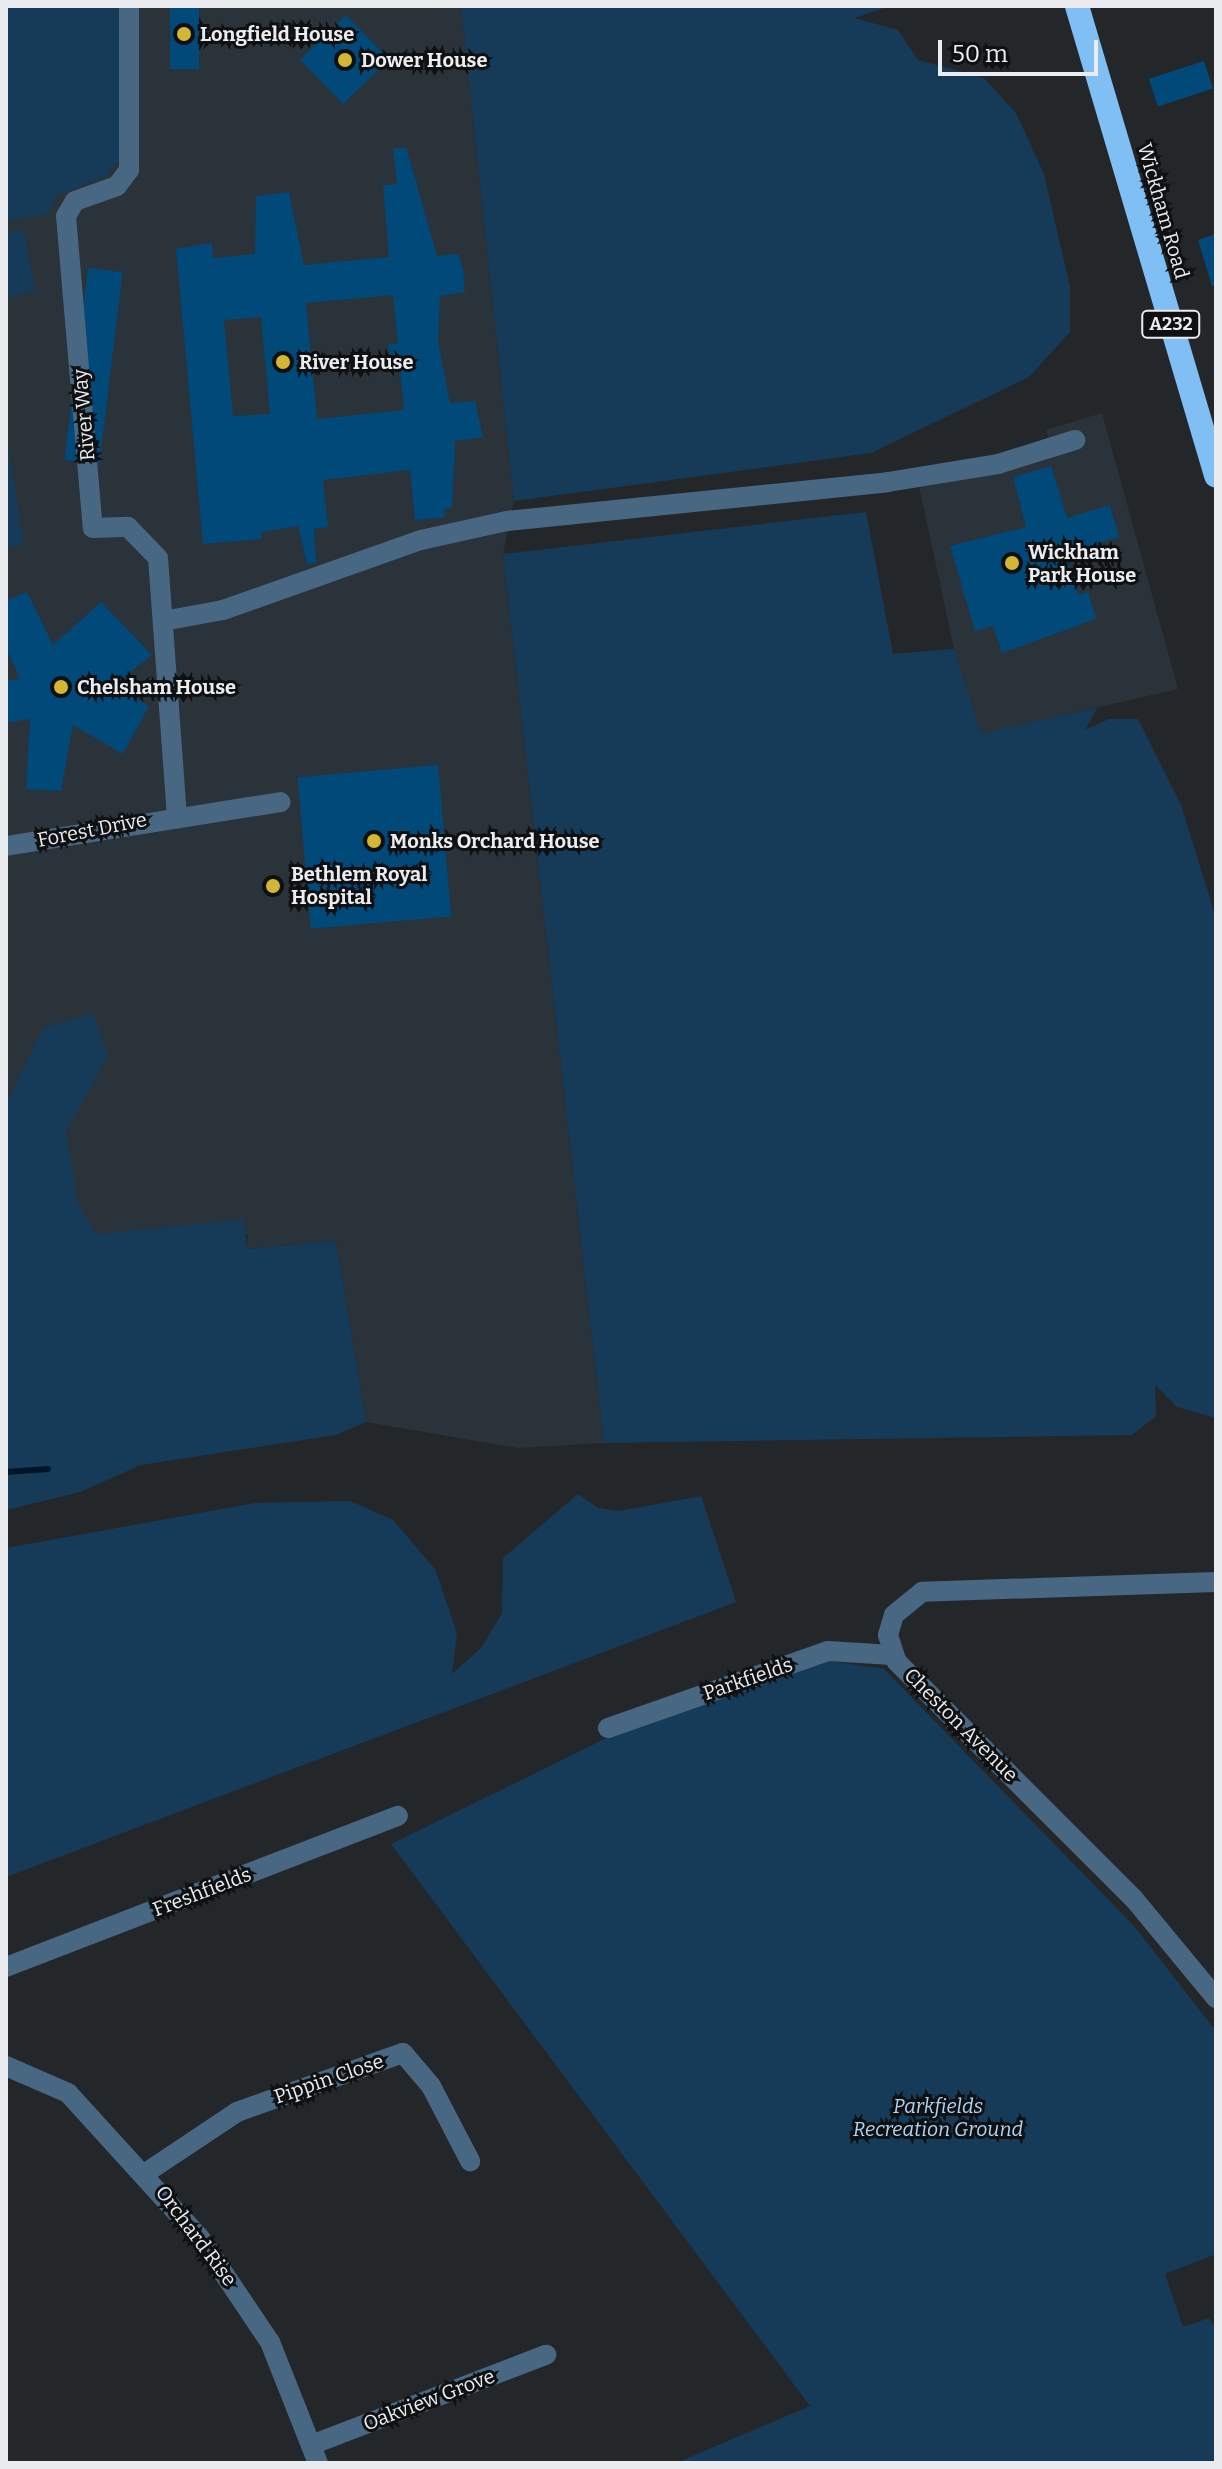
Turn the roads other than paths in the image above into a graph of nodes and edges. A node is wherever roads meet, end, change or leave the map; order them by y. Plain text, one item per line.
1 (129, 6) edge
2 (1077, 6) edge
3 (1075, 440) dead end
4 (1216, 476) edge
5 (163, 621) junction
6 (281, 802) dead end
7 (177, 814) junction
8 (6, 846) edge
9 (1216, 1582) edge
10 (892, 1655) junction
11 (608, 1728) dead end
12 (398, 1816) dead end
13 (6, 1967) edge
14 (1216, 1998) edge
15 (6, 2066) edge
16 (470, 2161) dead end
17 (147, 2172) junction
18 (546, 2355) dead end
19 (315, 2454) edge

1 - 5 street, River Way
2 - 4 highway, Wickham Road / A232
3 - 5 street
5 - 7 street, River Way
6 - 7 street, Forest Drive
7 - 8 street, Forest Drive
9 - 10 street, Cheston Avenue
10 - 11 street, Parkfields
10 - 14 street, Cheston Avenue
12 - 13 street, Freshfields
15 - 17 street, Orchard Rise
16 - 17 street, Pippin Close
17 - 19 street, Orchard Rise
18 - 19 street, Oakview Grove

